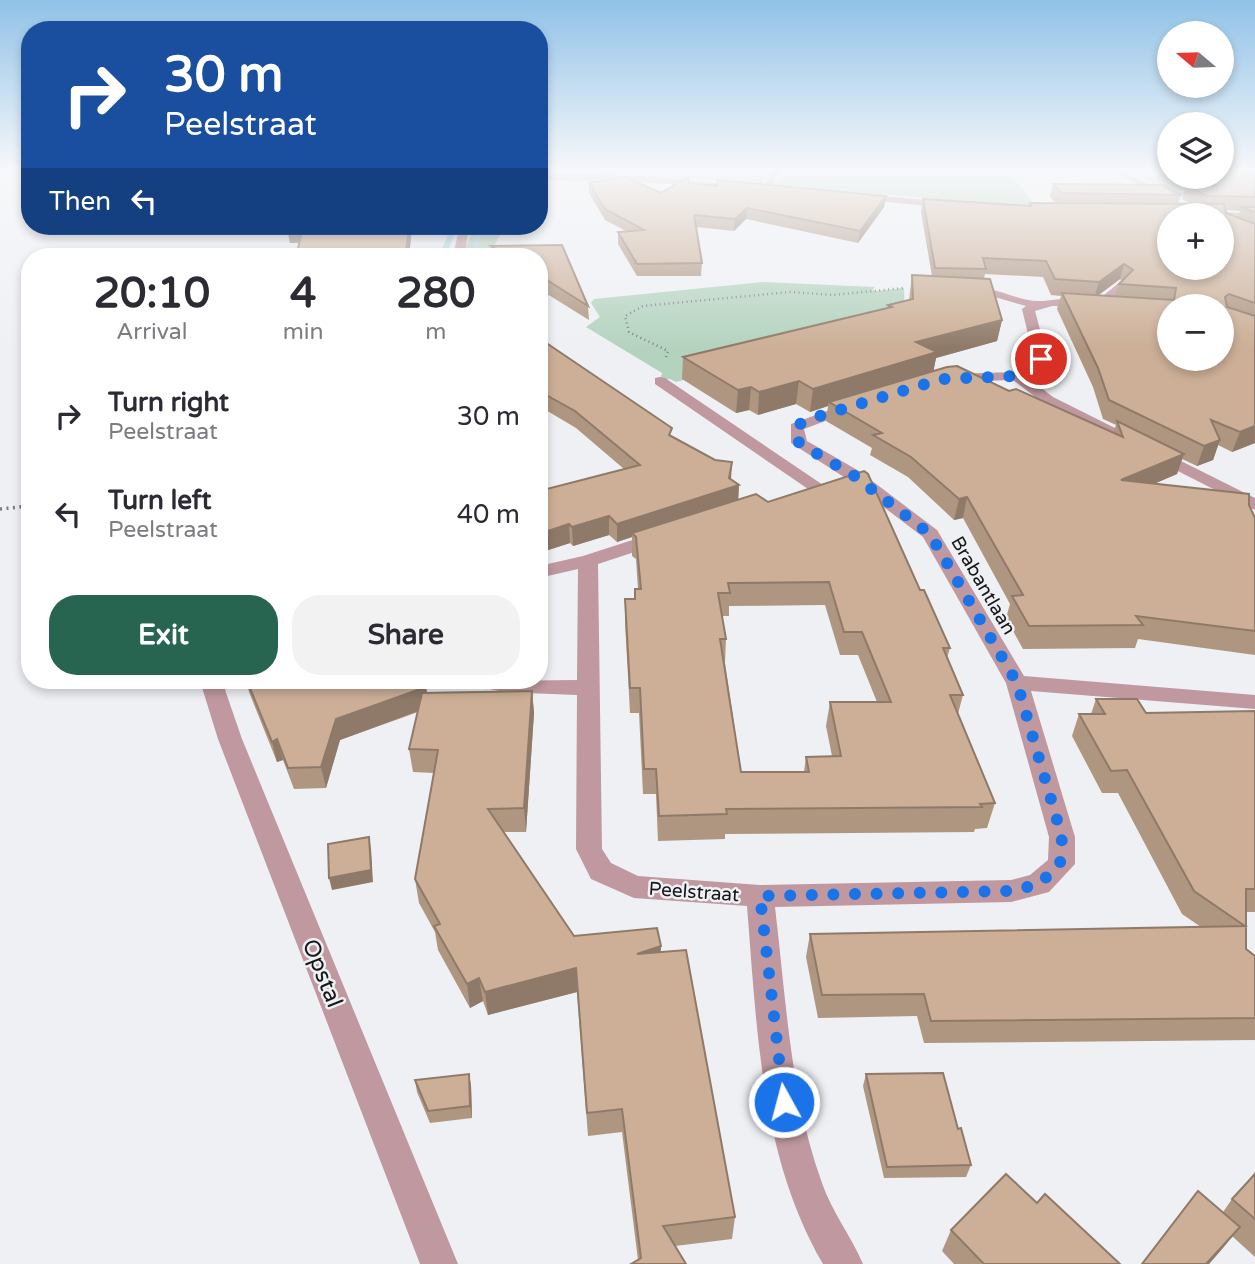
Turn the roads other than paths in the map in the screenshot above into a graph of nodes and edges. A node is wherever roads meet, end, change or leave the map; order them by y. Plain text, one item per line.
1 (1120, 286) edge
2 (904, 288) road end
3 (1099, 304) junction
4 (1038, 305) junction
5 (1122, 306) edge
6 (1016, 376) junction
7 (660, 382) road end
8 (929, 383) edge
9 (863, 403) edge
10 (799, 443) junction
11 (761, 451) junction
12 (853, 475) junction
13 (817, 487) junction
14 (792, 495) edge
15 (1254, 503) edge
16 (677, 532) edge
17 (588, 561) junction
18 (548, 570) edge
19 (1017, 683) junction
20 (548, 687) edge
21 (590, 688) junction
22 (214, 689) edge
23 (1255, 702) edge
24 (760, 896) junction
25 (439, 1264) edge
26 (844, 1264) edge

1 - 3 street
2 - 4 street
3 - 4 street
3 - 5 street
4 - 6 street
6 - 8 street
6 - 15 street
7 - 11 street
9 - 10 street
10 - 11 street
10 - 12 street, Brabantlaan
11 - 13 street
12 - 13 street
12 - 19 street, Brabantlaan
13 - 14 street
16 - 17 street
17 - 18 street
17 - 21 street, Peelstraat
19 - 23 street
19 - 24 street, Peelstraat
20 - 21 street
21 - 24 street, Peelstraat
22 - 25 street, Opstal
24 - 26 street

